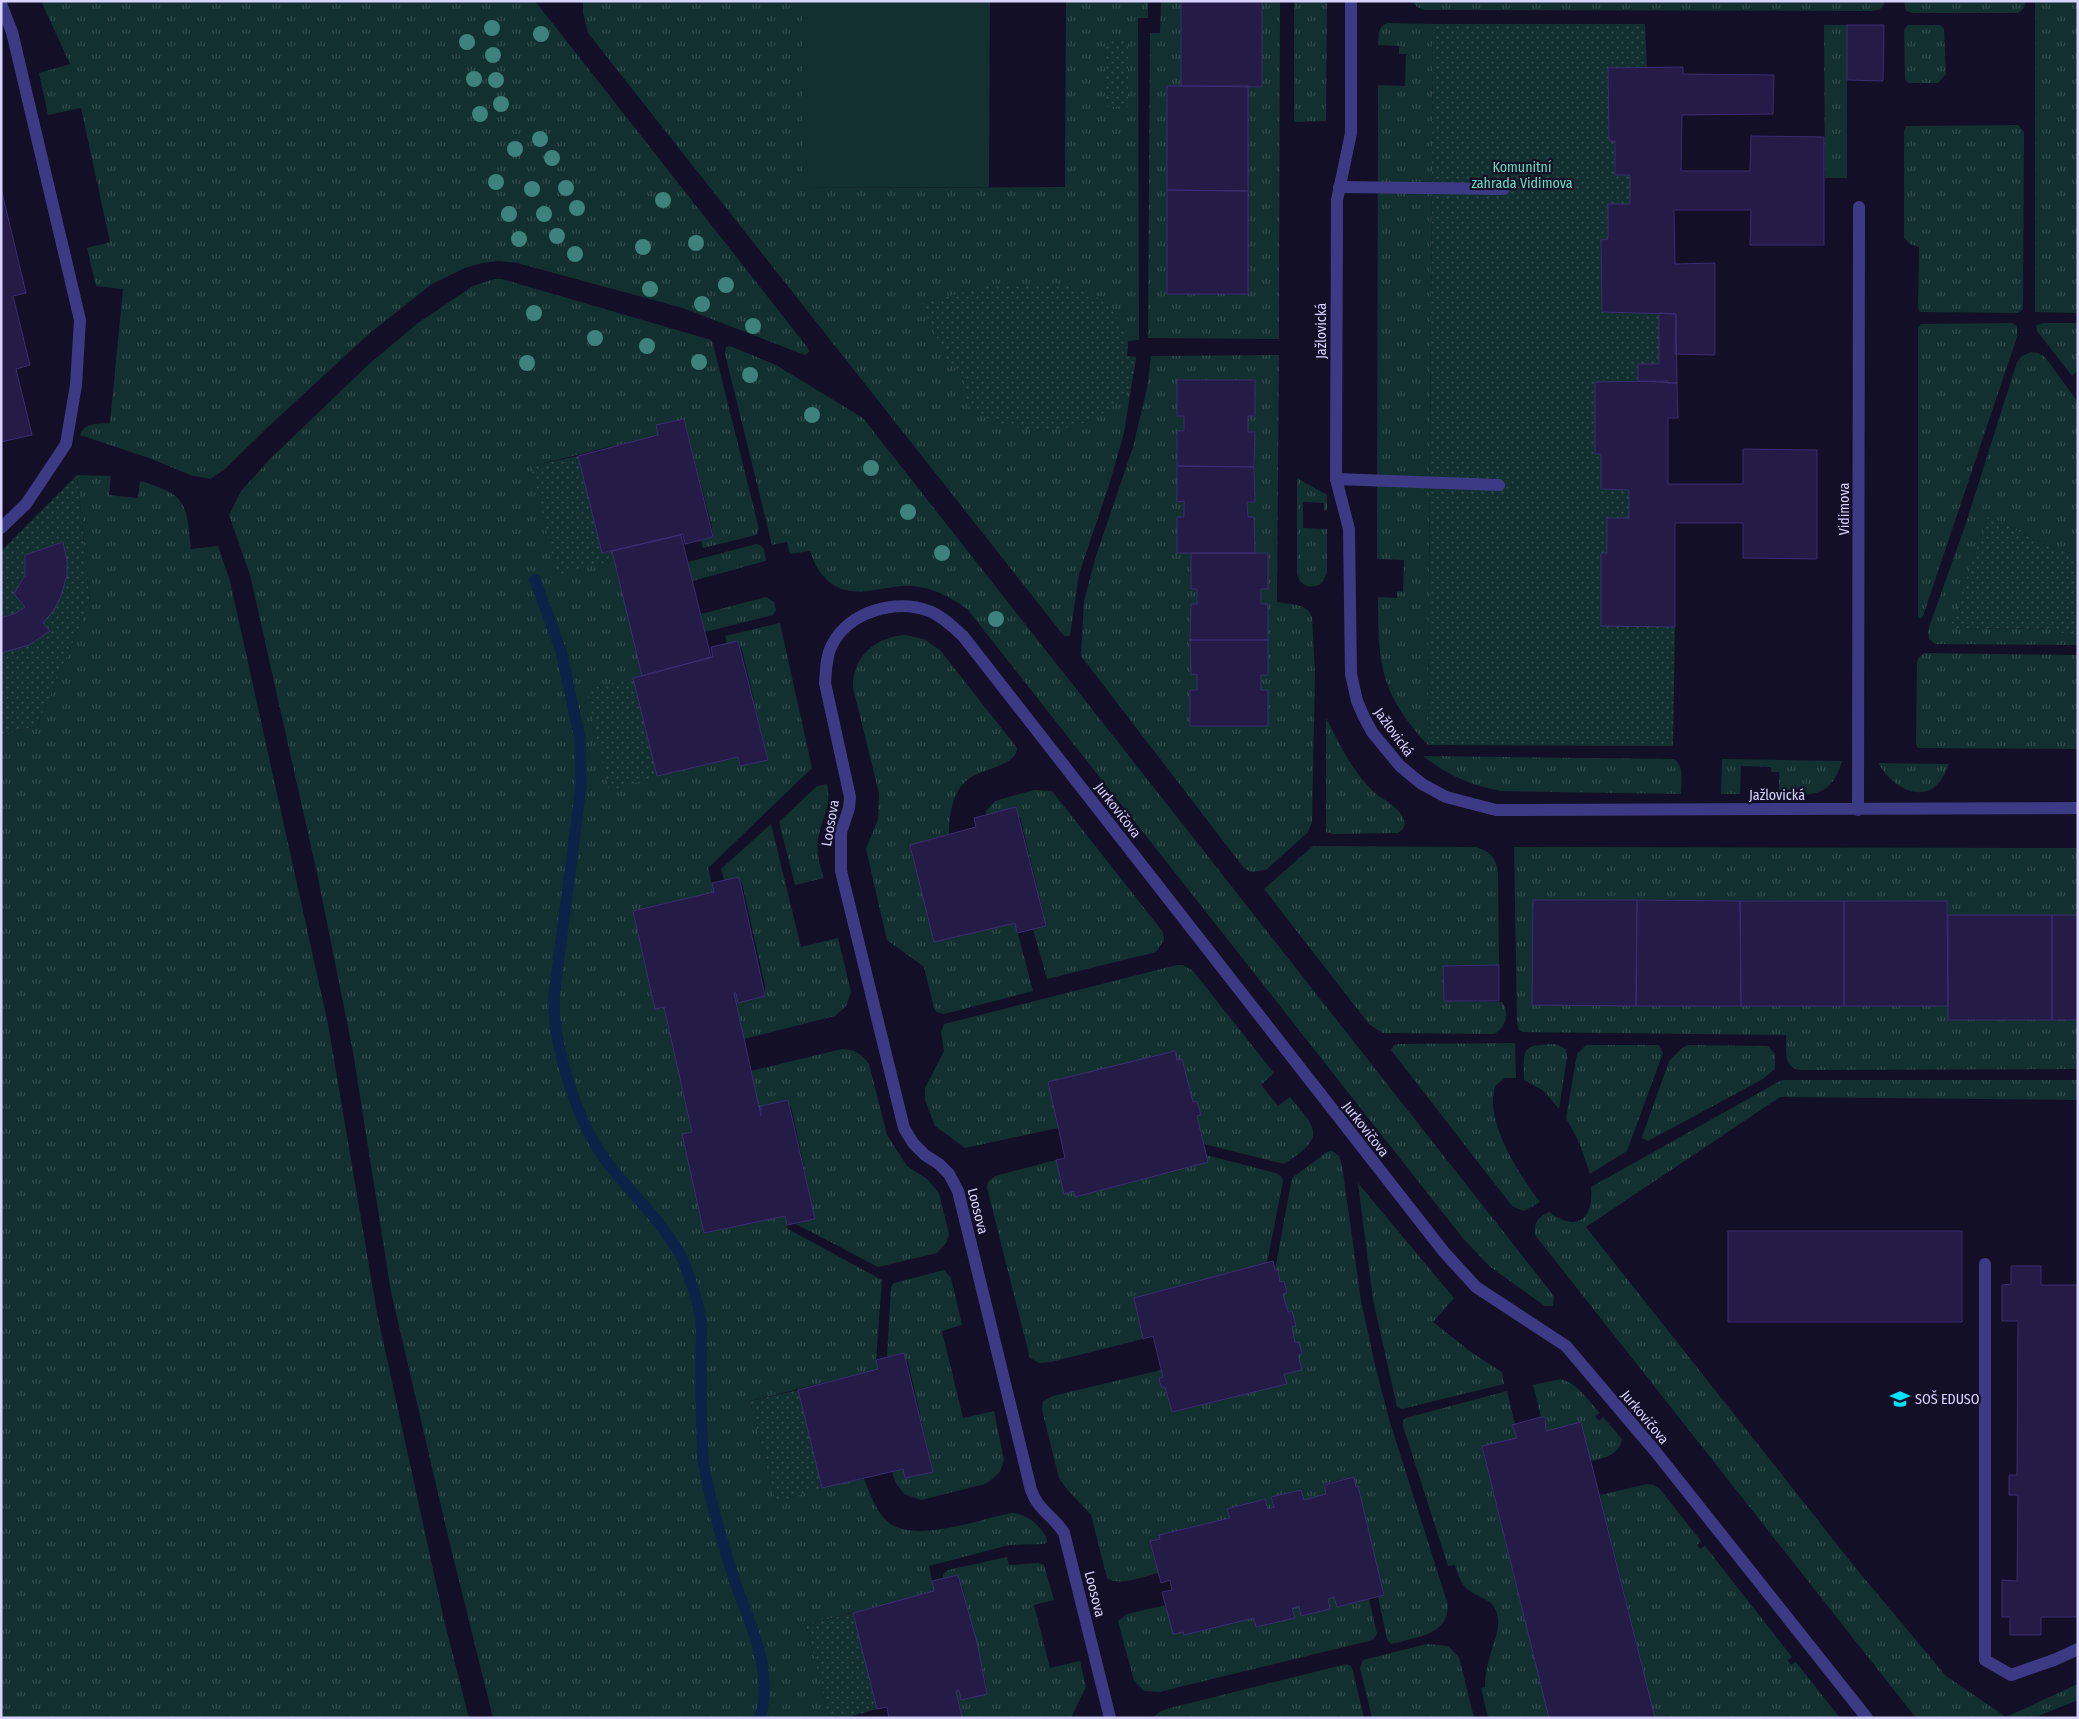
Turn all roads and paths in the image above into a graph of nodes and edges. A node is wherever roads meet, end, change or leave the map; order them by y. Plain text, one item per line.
1 (1351, 1) edge
2 (1, 4) edge
3 (1339, 187) junction
4 (1504, 190) dead end
5 (1860, 207) dead end
6 (1336, 479) junction
7 (1500, 485) dead end
8 (1, 528) edge
9 (839, 633) joint
10 (2078, 808) edge
11 (1858, 810) junction
12 (1985, 1264) dead end
13 (2078, 1649) edge
14 (1110, 1718) edge
15 (1867, 1718) edge

1 - 3 street, Jažlovická
2 - 8 street
3 - 4 street
3 - 6 street, Jažlovická
5 - 11 street, Vidimova
6 - 7 street
6 - 11 street, Jažlovická
9 - 14 street, Loosova
9 - 15 street, Jurkovičova
10 - 11 street, Jažlovická
12 - 13 street

